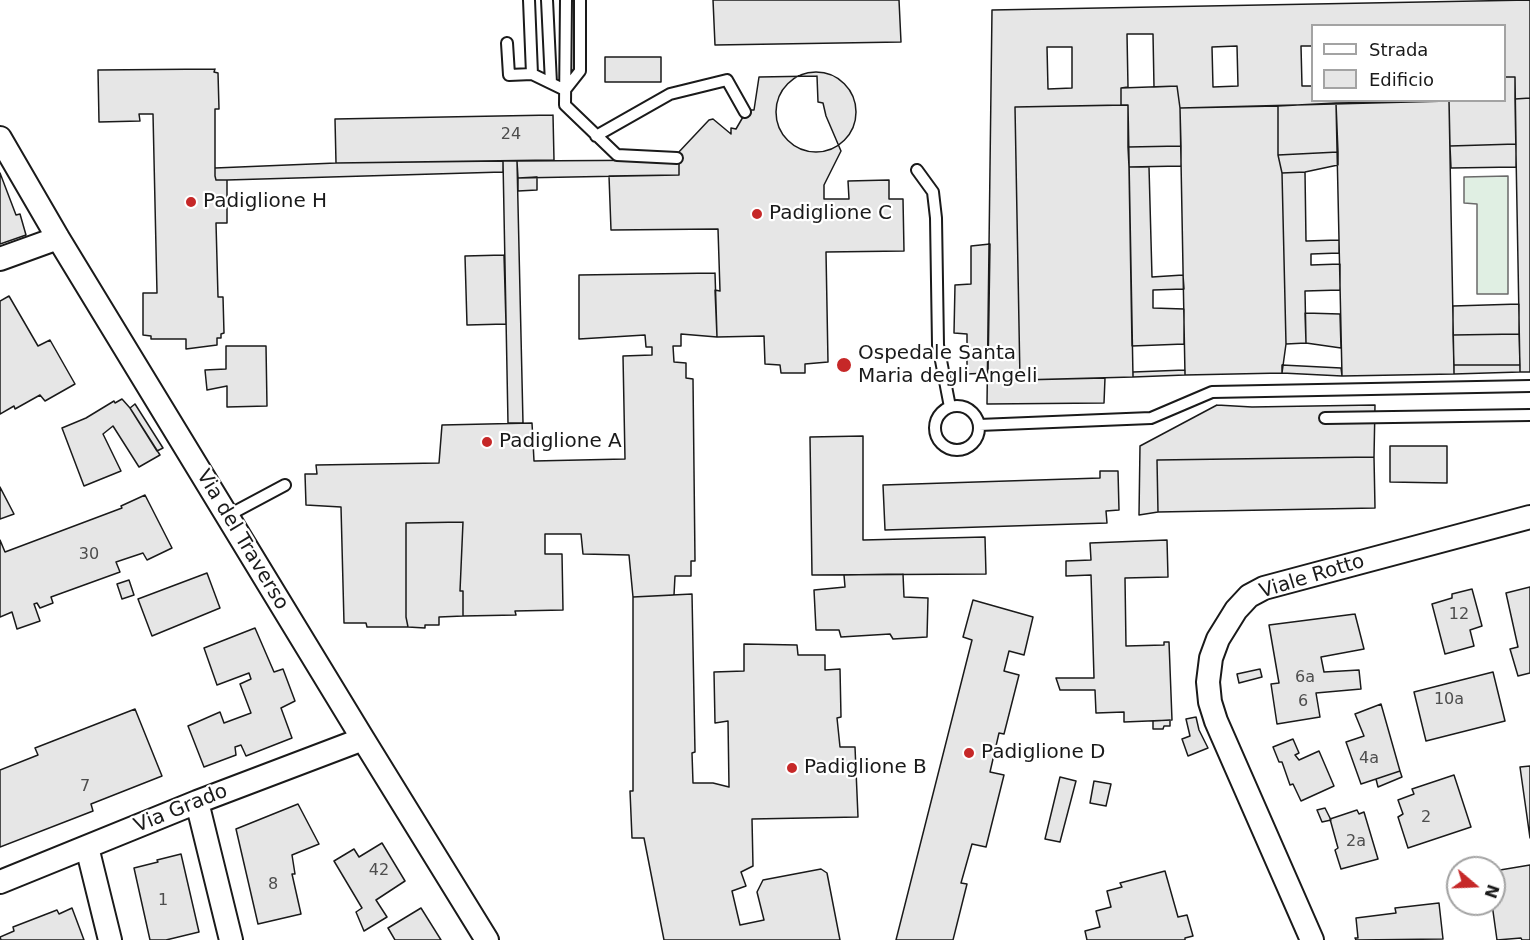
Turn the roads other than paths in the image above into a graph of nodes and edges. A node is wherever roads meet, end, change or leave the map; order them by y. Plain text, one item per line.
1 (529, 0) edge
2 (547, 0) edge
3 (566, 0) edge
4 (580, 0) edge
5 (507, 43) dead end
6 (532, 74) junction
7 (551, 83) junction
8 (565, 90) junction
9 (745, 112) dead end
10 (596, 136) junction
11 (0, 138) edge
12 (677, 158) dead end
13 (917, 170) dead end
14 (58, 238) junction
15 (0, 259) edge
16 (1530, 386) edge
17 (950, 407) junction
18 (1530, 415) edge
19 (1325, 418) dead end
20 (979, 425) junction
21 (285, 485) dead end
22 (227, 516) junction
23 (1530, 517) edge
24 (363, 739) junction
25 (197, 802) junction
26 (87, 847) junction
27 (0, 882) edge
28 (110, 940) edge
29 (231, 940) edge
30 (487, 940) edge
31 (1312, 940) edge

1 - 6 lane
2 - 7 lane
3 - 8 lane
4 - 8 lane
5 - 6 lane
6 - 7 lane
7 - 8 lane
8 - 10 lane
9 - 10 lane
10 - 12 lane
11 - 14 street, Via del Traverso
13 - 17 lane
14 - 15 street
14 - 22 street, Via del Traverso
16 - 20 lane
17 - 20 lane
17 - 20 lane
18 - 19 lane
21 - 22 lane
22 - 24 street, Via del Traverso
23 - 31 street, Viale Rotto
24 - 25 street, Via Grado
24 - 30 street, Via del Traverso
25 - 26 street, Via Grado
25 - 29 street
26 - 27 street, Via Grado
26 - 28 street

